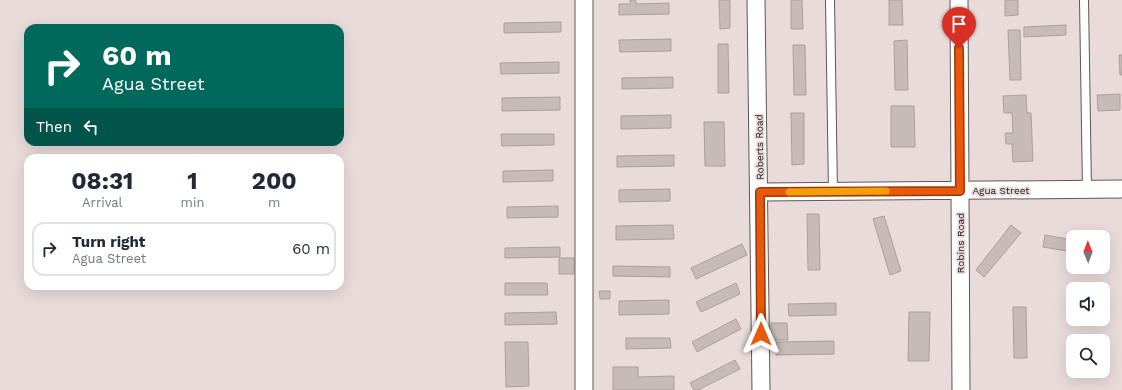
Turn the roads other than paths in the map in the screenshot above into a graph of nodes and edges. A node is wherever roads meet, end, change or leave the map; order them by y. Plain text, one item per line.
1 (584, 0) edge
2 (756, 0) edge
3 (830, 0) edge
4 (959, 0) edge
5 (1084, 0) edge
6 (1122, 189) edge
7 (1087, 190) junction
8 (960, 191) junction
9 (760, 192) junction
10 (832, 192) junction
11 (584, 390) edge
12 (761, 390) edge
13 (961, 390) edge

1 - 11 street
2 - 9 street, Roberts Road
3 - 10 lane
4 - 8 street, Robins Road
5 - 7 lane
6 - 7 street, Agua Street
7 - 8 street, Agua Street
8 - 10 street, Agua Street
8 - 13 street, Robins Road
9 - 10 street, Agua Street
9 - 12 street, Roberts Road

